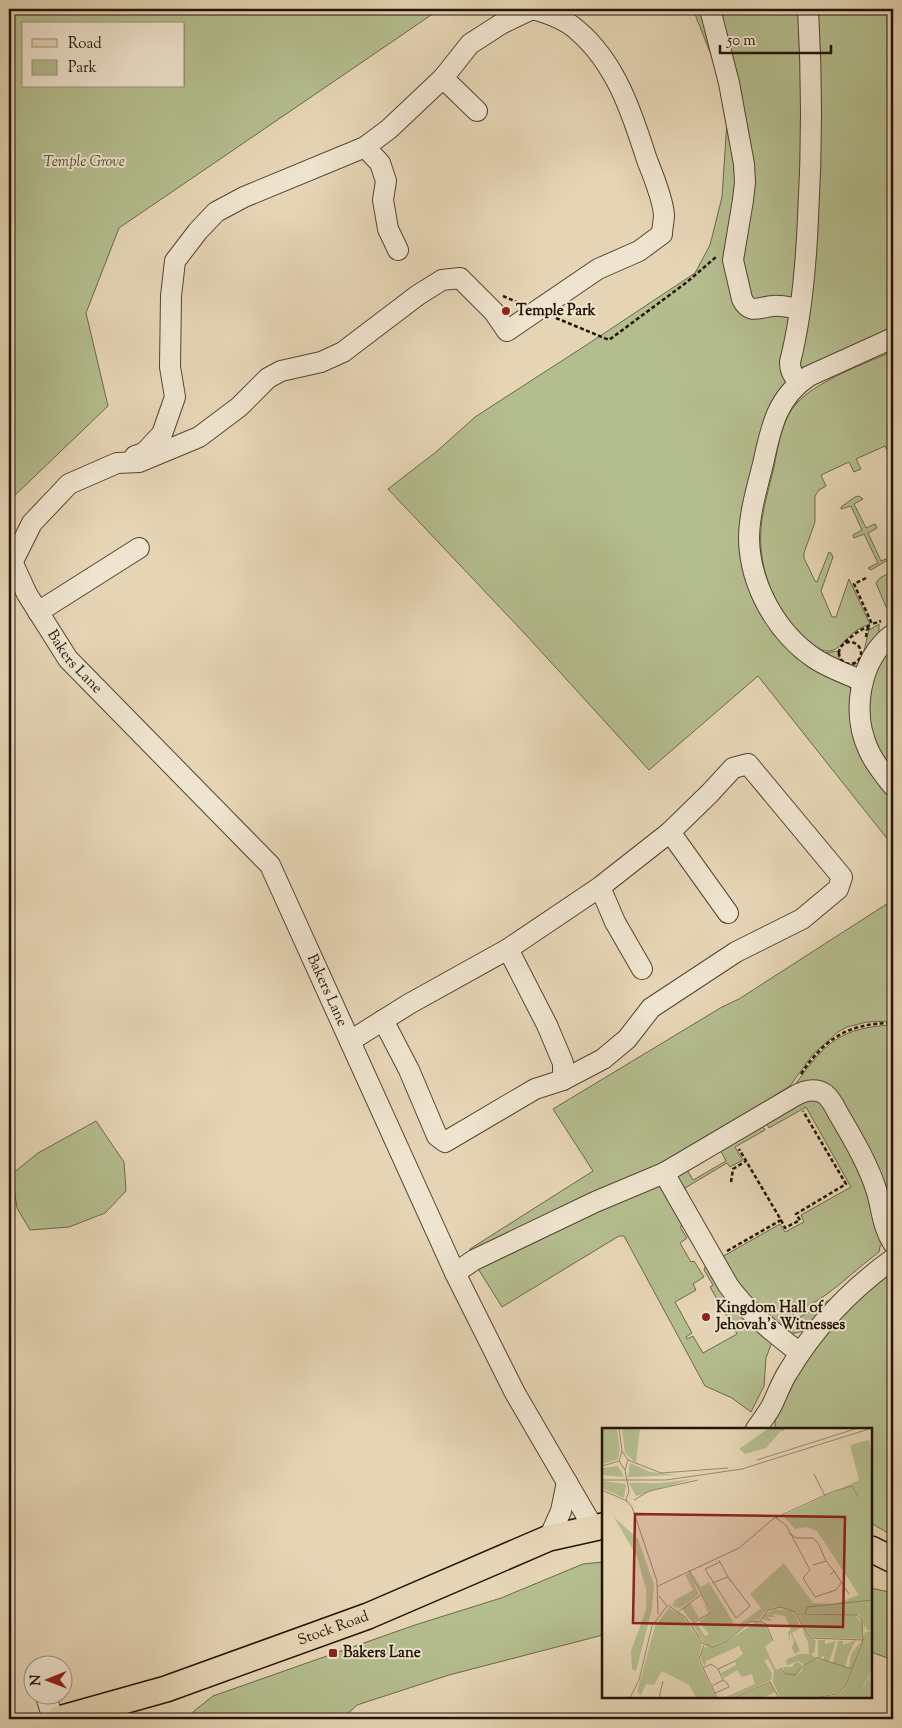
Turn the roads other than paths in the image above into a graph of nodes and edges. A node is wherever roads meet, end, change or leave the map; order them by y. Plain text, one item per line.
1 (532, 9) edge
2 (710, 9) edge
3 (808, 9) edge
4 (443, 78) junction
5 (477, 111) dead end
6 (365, 146) junction
7 (398, 250) dead end
8 (800, 309) junction
9 (893, 338) edge
10 (800, 382) junction
11 (117, 463) junction
12 (139, 548) dead end
13 (10, 559) edge
14 (38, 612) junction
15 (889, 626) edge
16 (863, 680) junction
17 (893, 786) edge
18 (670, 832) junction
19 (600, 887) junction
20 (728, 913) dead end
21 (508, 949) junction
22 (642, 969) dead end
23 (383, 1020) junction
24 (350, 1041) junction
25 (563, 1080) junction
26 (664, 1173) junction
27 (886, 1196) edge
28 (893, 1243) edge
29 (893, 1259) edge
30 (455, 1273) junction
31 (800, 1353) junction
32 (771, 1408) junction
33 (757, 1428) edge
34 (770, 1428) edge
35 (567, 1482) junction
36 (598, 1526) edge
37 (549, 1538) junction
38 (872, 1550) edge
39 (893, 1560) edge
40 (49, 1706) edge
41 (53, 1719) edge
42 (59, 1719) edge

1 - 4 street
1 - 11 street
2 - 8 street
3 - 8 street
4 - 5 street
4 - 6 street
6 - 7 street
6 - 11 street
8 - 10 street
9 - 10 street
10 - 16 street
11 - 13 street
12 - 14 street
13 - 14 street, Bakers Lane
14 - 24 street, Bakers Lane
15 - 16 street
16 - 17 street
18 - 19 street
18 - 20 street
18 - 25 street
19 - 21 street
19 - 22 street
21 - 23 street
21 - 25 street
23 - 24 street
23 - 25 street
24 - 30 street, Bakers Lane
26 - 27 street
26 - 30 street
26 - 31 street
27 - 28 street
29 - 31 street
30 - 35 street, Bakers Lane
31 - 32 street
32 - 33 street
32 - 34 street
35 - 36 street, Bakers Lane
35 - 37 street
36 - 37 main road, Stock Road
37 - 42 main road, Stock Road
38 - 39 main road
40 - 41 street

